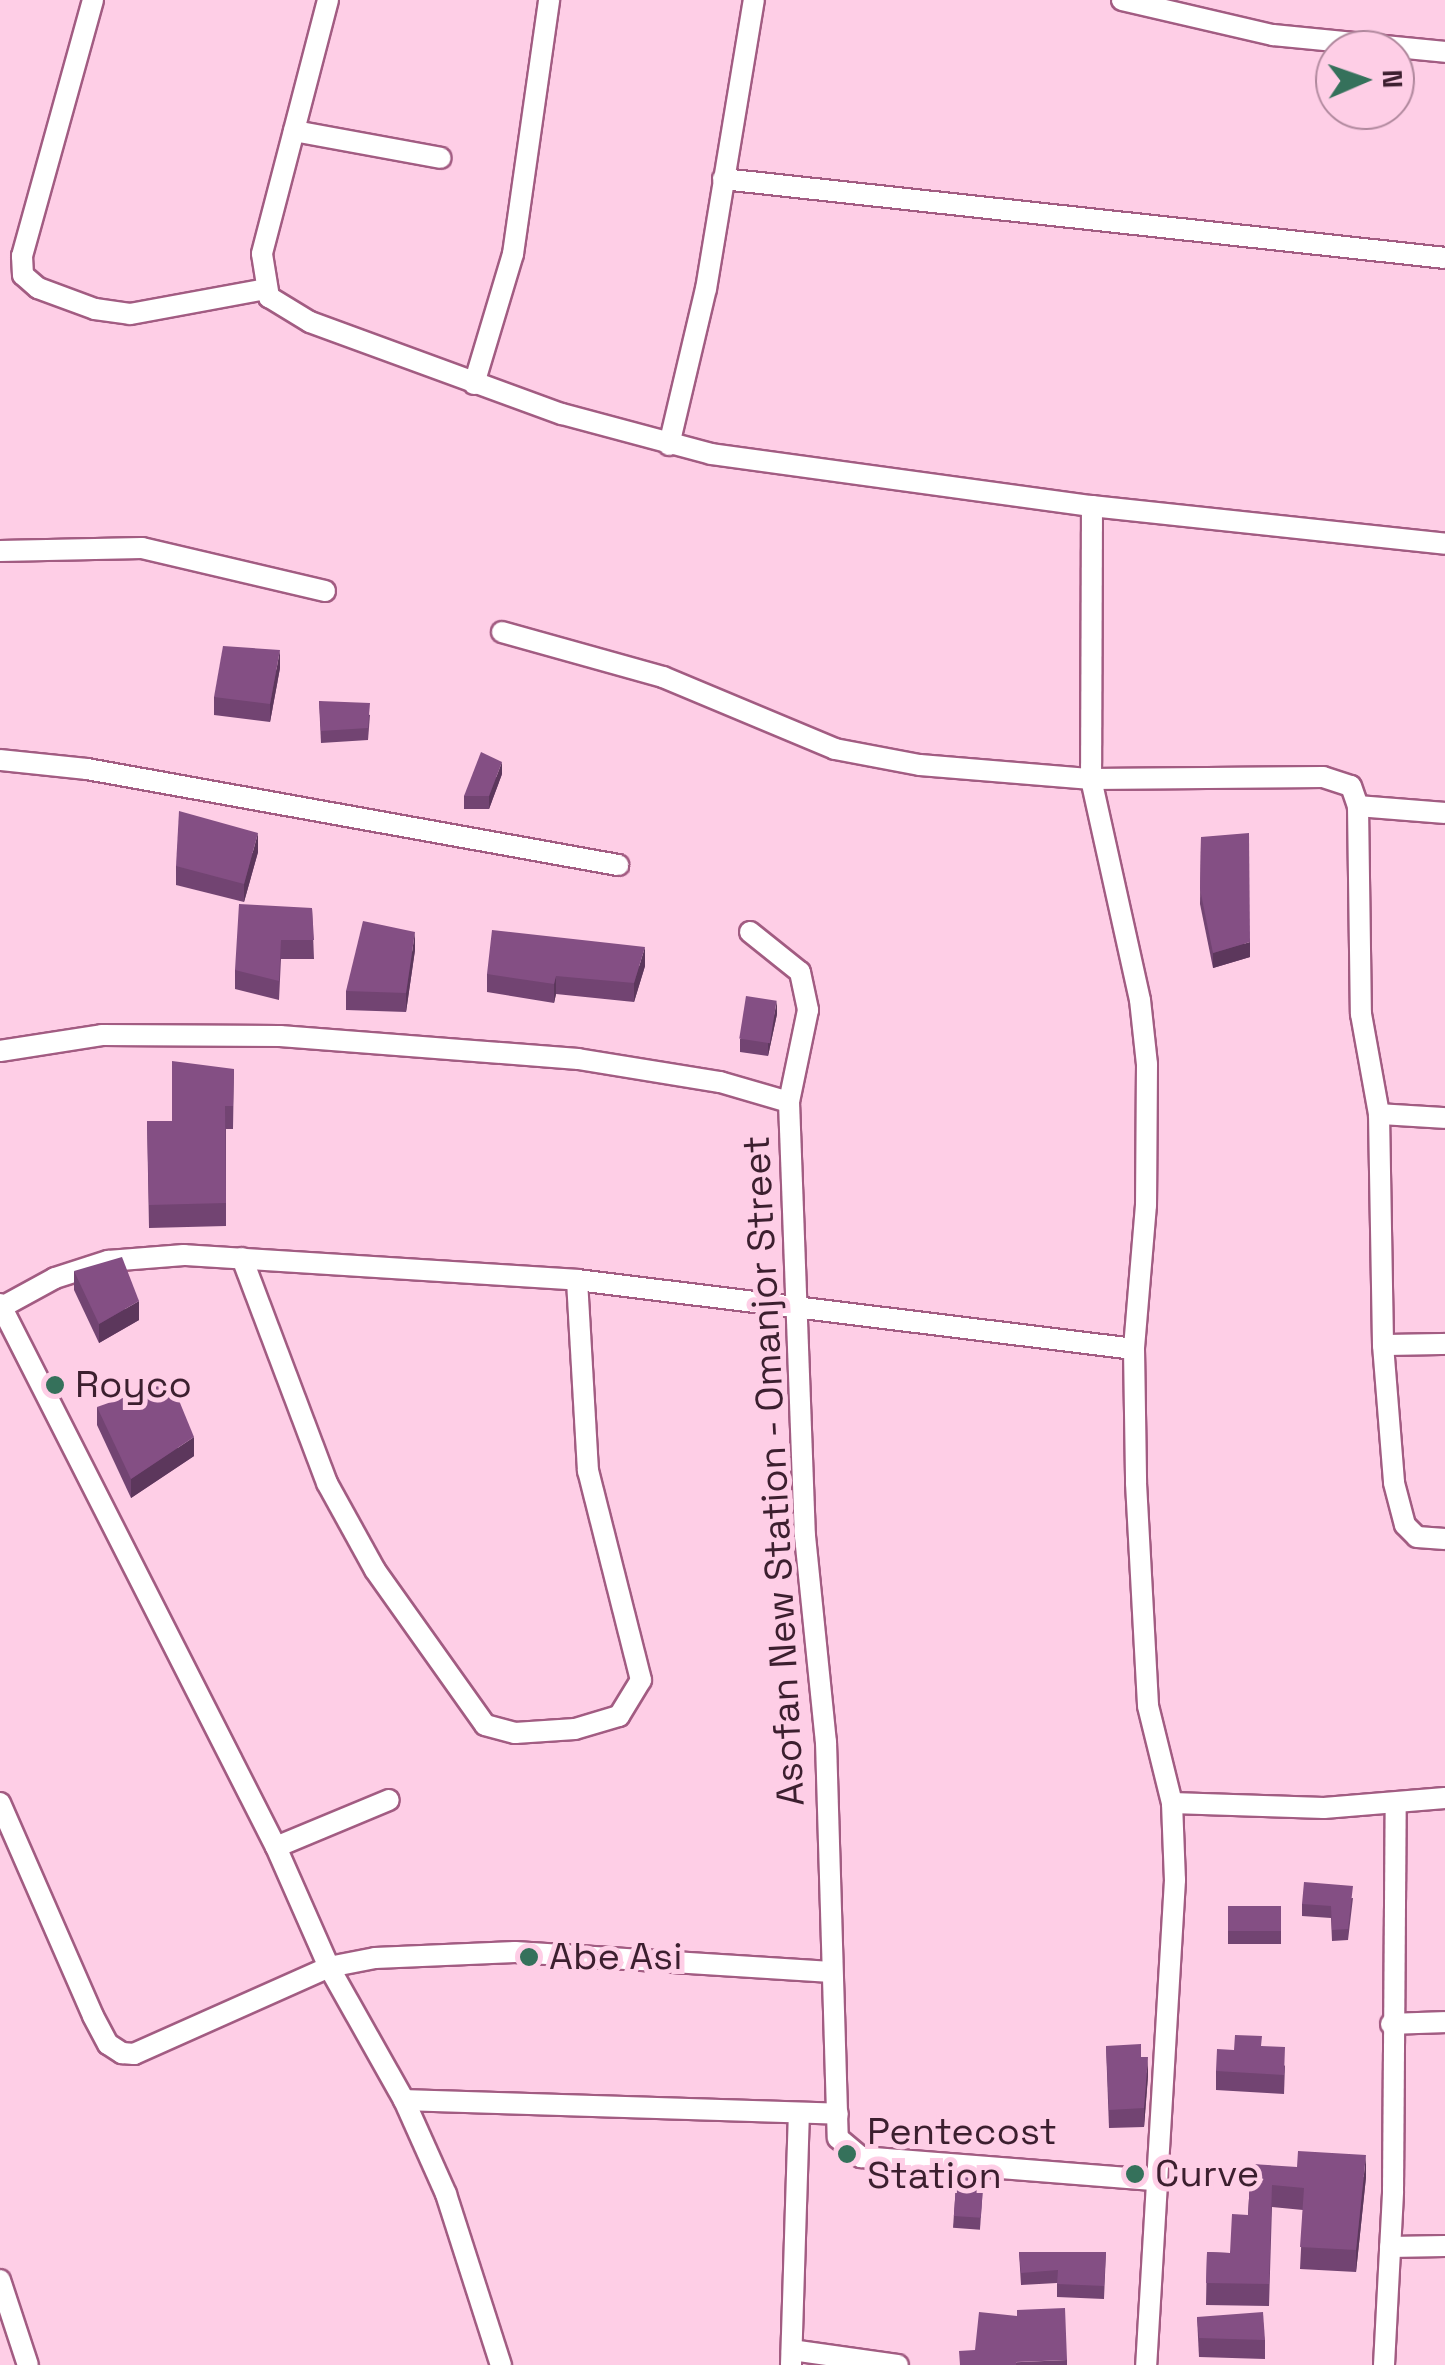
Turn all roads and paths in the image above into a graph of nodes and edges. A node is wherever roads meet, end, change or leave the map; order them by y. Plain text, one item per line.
1 (93, 0) edge
2 (328, 0) edge
3 (549, 0) edge
4 (754, 0) edge
5 (1122, 0) edge
6 (1445, 52) edge
7 (294, 131) junction
8 (441, 158) dead end
9 (723, 179) junction
10 (1445, 258) edge
11 (266, 289) junction
12 (474, 384) junction
13 (669, 445) junction
14 (1092, 506) junction
15 (1445, 544) edge
16 (0, 550) edge
17 (325, 591) dead end
18 (502, 632) dead end
19 (0, 760) edge
20 (1091, 779) junction
21 (1358, 806) junction
22 (1445, 814) edge
23 (618, 865) dead end
24 (750, 932) dead end
25 (0, 1052) edge
26 (789, 1102) junction
27 (1379, 1114) junction
28 (1445, 1118) edge
29 (242, 1258) junction
30 (577, 1280) junction
31 (793, 1302) junction
32 (1, 1306) edge
33 (1445, 1344) edge
34 (1383, 1345) junction
35 (1134, 1349) junction
36 (1445, 1540) edge
37 (1445, 1798) edge
38 (389, 1800) dead end
39 (0, 1803) edge
40 (1172, 1803) junction
41 (1396, 1804) junction
42 (276, 1847) junction
43 (330, 1967) junction
44 (831, 1972) junction
45 (1445, 2022) edge
46 (1390, 2024) junction
47 (404, 2100) junction
48 (798, 2113) junction
49 (838, 2114) junction
50 (1156, 2180) junction
51 (1445, 2246) edge
52 (1390, 2247) junction
53 (0, 2280) edge
54 (792, 2358) edge
55 (28, 2365) edge
56 (500, 2365) edge
57 (898, 2365) edge
58 (1146, 2365) edge
59 (1384, 2365) edge

1 - 11 street
2 - 7 street
3 - 12 street
4 - 9 street
5 - 6 street
7 - 8 street
7 - 11 street
9 - 10 street
9 - 13 street
11 - 12 street
12 - 13 street
13 - 14 street
14 - 15 street
14 - 20 street
16 - 17 street
18 - 20 street
19 - 23 street
20 - 21 street
20 - 35 street
21 - 22 street
21 - 27 street
24 - 26 street
25 - 26 street, Asofan New Station - Omanjor Street
26 - 31 street, Asofan New Station - Omanjor Street
27 - 28 street
27 - 34 street
29 - 30 street
29 - 30 street
29 - 32 street
30 - 31 street
31 - 35 street
31 - 44 street, Asofan New Station - Omanjor Street
32 - 42 street
33 - 34 street
34 - 36 street
35 - 40 street
37 - 41 street
38 - 42 street
39 - 43 street
40 - 41 street
40 - 50 street
41 - 46 street
42 - 43 street
43 - 44 street
43 - 47 street
44 - 49 street, Asofan New Station - Omanjor Street
45 - 46 street
46 - 52 street
47 - 48 street
47 - 56 street
48 - 49 street
48 - 54 street
49 - 50 street
50 - 58 street
51 - 52 street
52 - 59 street
53 - 55 street
54 - 57 street

